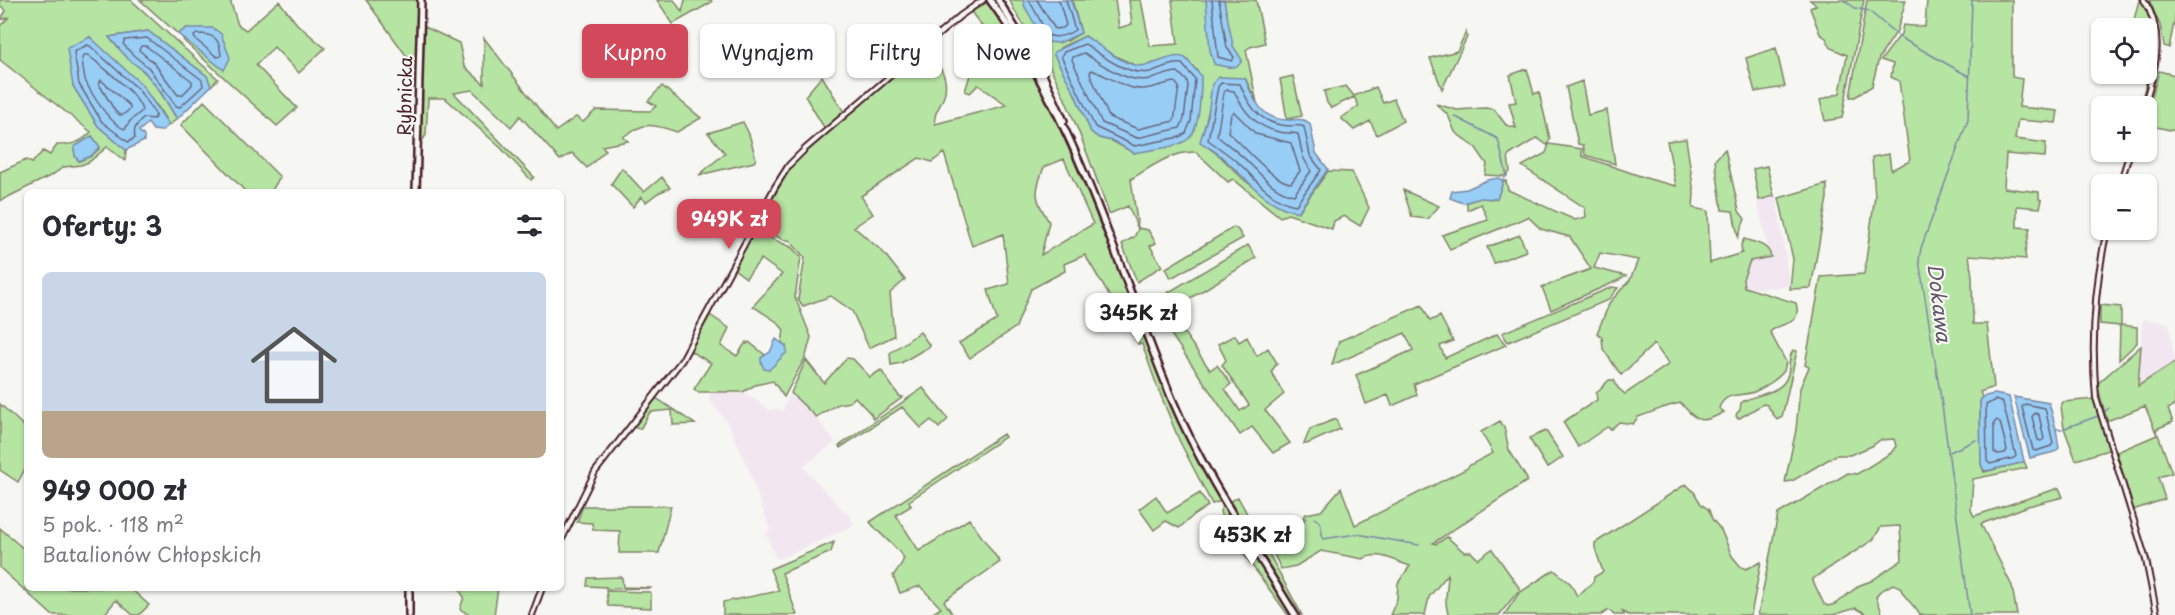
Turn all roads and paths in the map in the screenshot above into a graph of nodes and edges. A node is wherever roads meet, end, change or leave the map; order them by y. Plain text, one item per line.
1 (421, 0) edge
2 (976, 0) edge
3 (983, 0) edge
4 (990, 0) edge
5 (998, 0) edge
6 (2144, 0) edge
7 (970, 8) junction
8 (2147, 96) edge
9 (1066, 129) junction
10 (416, 189) edge
11 (2105, 240) edge
12 (564, 535) edge
13 (409, 591) edge
14 (541, 591) edge
15 (409, 615) edge
16 (532, 615) edge
17 (1295, 615) edge
18 (2157, 615) edge

1 - 10 main road, Rybnicka
2 - 7 street
3 - 7 street
4 - 9 main road
5 - 9 main road
6 - 8 street
7 - 12 street
9 - 17 main road
11 - 18 street
13 - 15 main road
14 - 16 street

